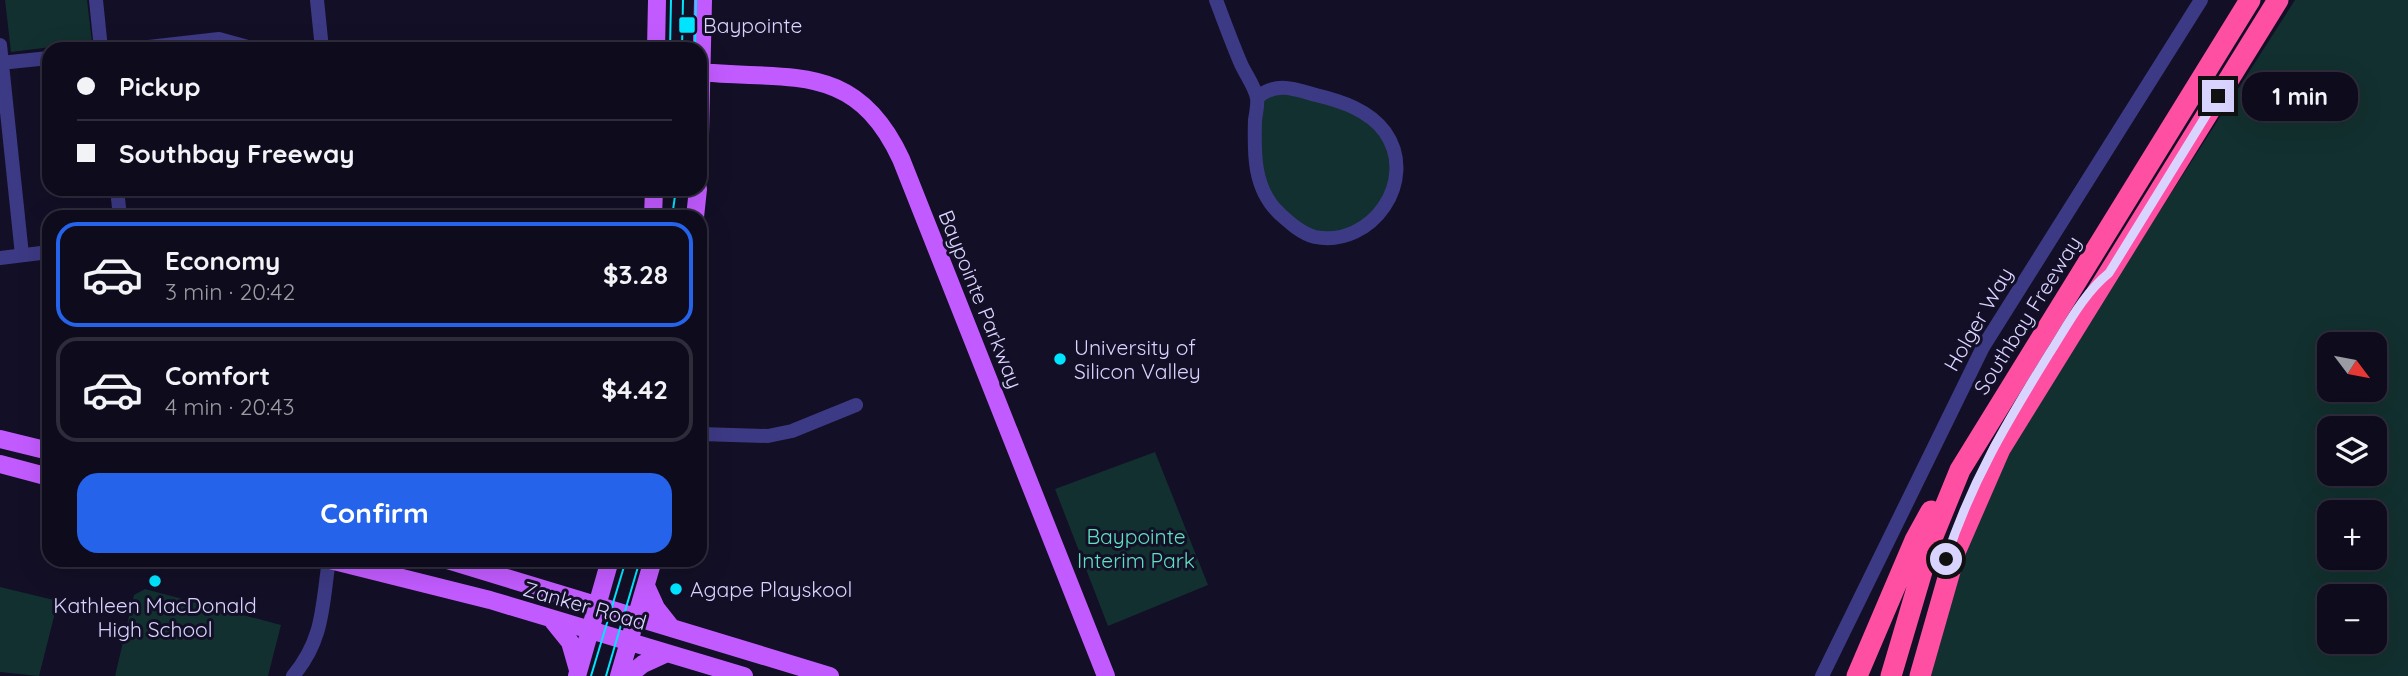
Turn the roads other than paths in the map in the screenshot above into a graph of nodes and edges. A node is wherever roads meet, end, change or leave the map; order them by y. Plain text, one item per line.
1 (96, 0) edge
2 (317, 0) edge
3 (657, 0) edge
4 (703, 0) edge
5 (1216, 0) edge
6 (2201, 0) edge
7 (2250, 0) edge
8 (2278, 0) edge
9 (100, 42) edge
10 (193, 42) edge
11 (230, 42) edge
12 (321, 42) edge
13 (656, 42) edge
14 (702, 42) edge
15 (0, 46) edge
16 (42, 59) edge
17 (1240, 61) junction
18 (1, 63) edge
19 (707, 72) edge
20 (1278, 87) junction
21 (1257, 98) junction
22 (42, 253) edge
23 (22, 255) junction
24 (0, 258) edge
25 (2109, 273) junction
26 (856, 405) dead end
27 (707, 434) edge
28 (0, 439) edge
29 (42, 450) edge
30 (0, 464) edge
31 (1960, 470) junction
32 (42, 475) edge
33 (329, 567) edge
34 (359, 567) edge
35 (470, 567) edge
36 (606, 567) edge
37 (608, 567) edge
38 (651, 567) edge
39 (646, 586) junction
40 (564, 595) junction
41 (598, 605) junction
42 (636, 616) junction
43 (554, 621) junction
44 (671, 627) junction
45 (590, 631) junction
46 (628, 641) junction
47 (667, 653) junction
48 (577, 674) edge
49 (293, 676) edge
50 (619, 676) edge
51 (628, 676) edge
52 (744, 676) edge
53 (830, 676) edge
54 (1105, 676) edge
55 (1822, 676) edge
56 (1857, 676) edge
57 (1891, 676) edge
58 (1911, 676) edge
59 (1920, 676) edge

1 - 9 street
2 - 12 street
3 - 13 main road
4 - 14 main road
5 - 17 street
6 - 55 street, Holger Way
7 - 31 highway, Southbay Freeway
8 - 25 highway
10 - 11 street
15 - 18 street
16 - 18 street
17 - 20 street
17 - 21 street
18 - 23 street
19 - 54 main road, Baypointe Parkway
20 - 21 street
20 - 21 street
22 - 23 street
23 - 24 street
25 - 58 highway
25 - 59 highway
26 - 27 street
28 - 29 main road
30 - 32 main road
31 - 56 highway
31 - 57 highway, Southbay Freeway
33 - 49 street
34 - 43 main road, Zanker Road
35 - 40 main road, Zanker Road
36 - 40 main road
37 - 41 main road
38 - 39 main road
39 - 42 main road
39 - 44 main road
40 - 41 main road, Zanker Road
41 - 42 main road, Zanker Road
41 - 45 main road
42 - 44 main road, Zanker Road
42 - 46 main road
43 - 45 main road, Zanker Road
43 - 48 main road
44 - 53 main road, Zanker Road
45 - 46 main road, Zanker Road
45 - 48 main road
46 - 47 main road, Zanker Road
46 - 50 main road
47 - 51 main road
47 - 52 main road, Zanker Road

